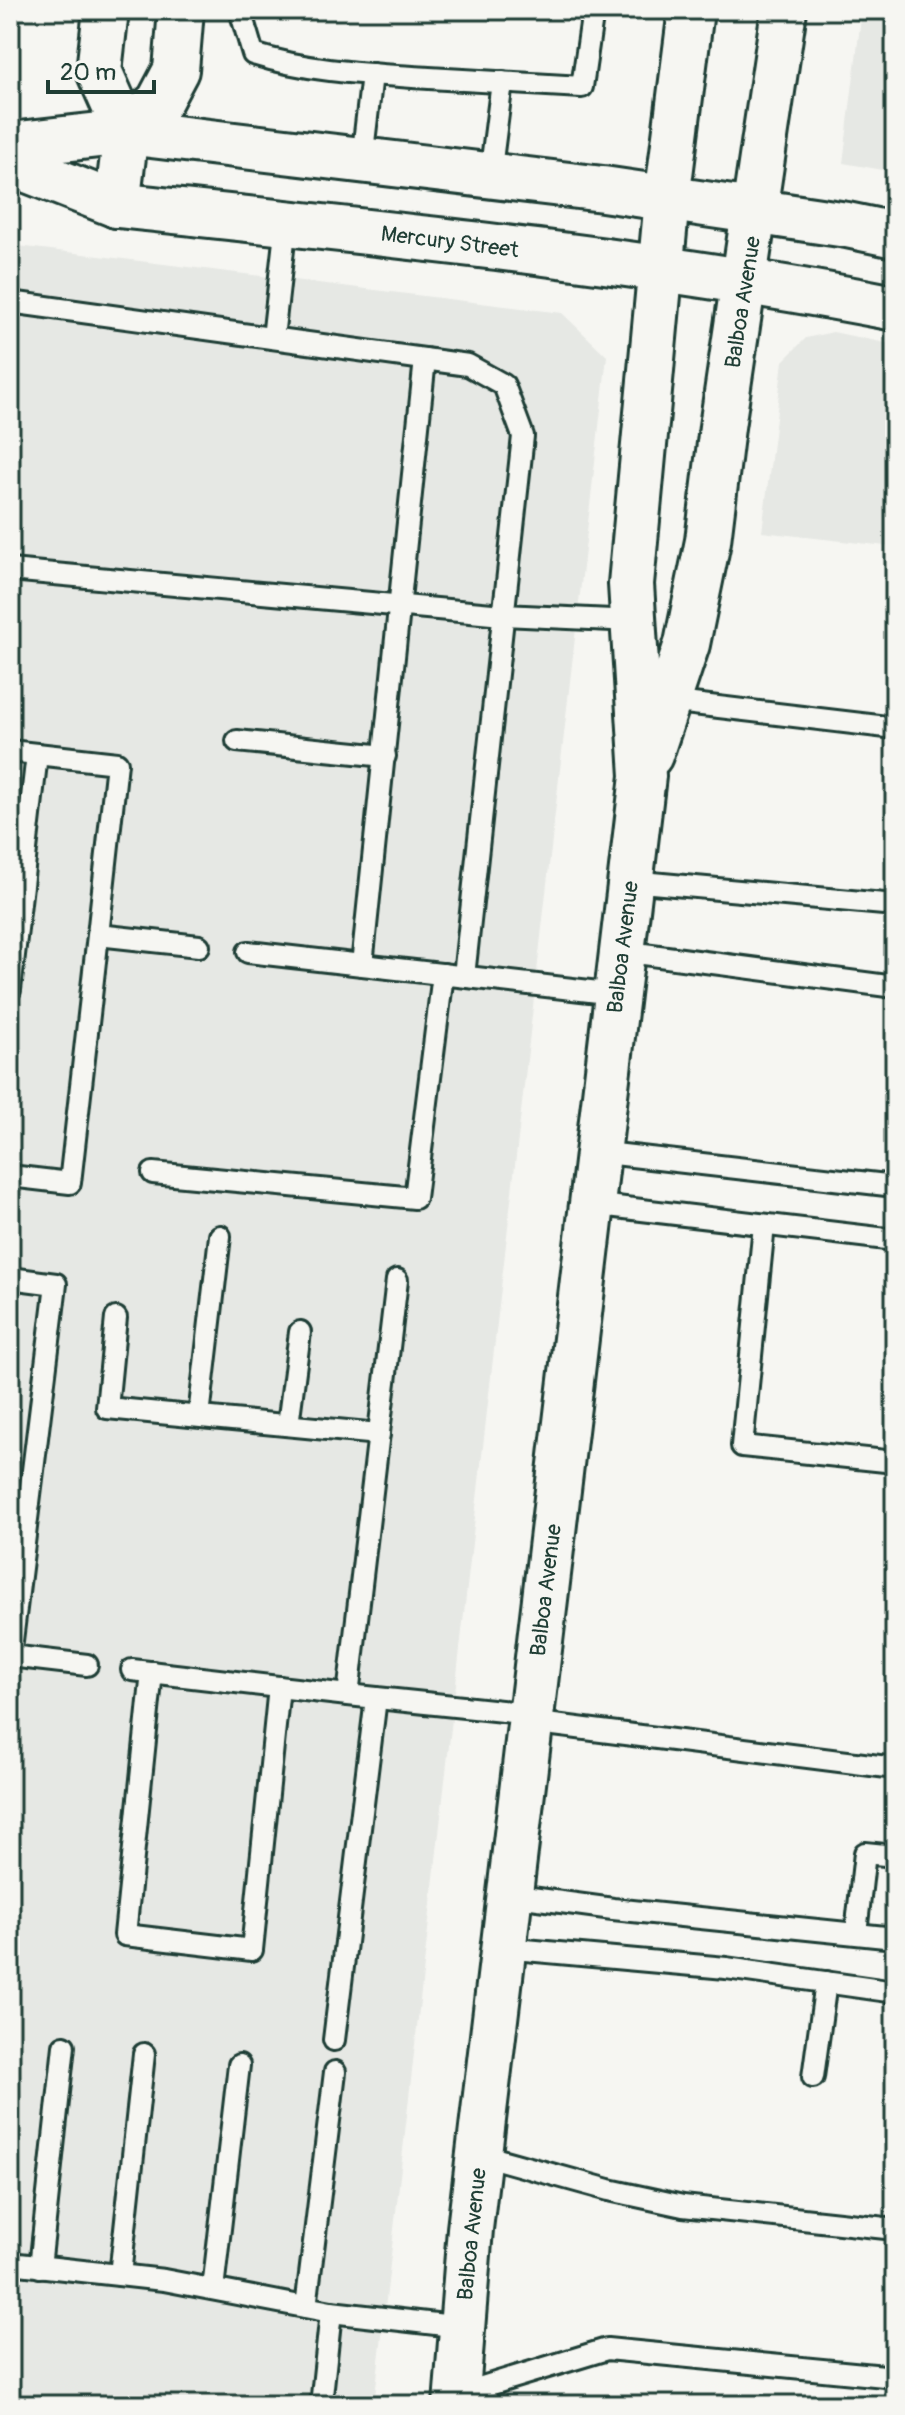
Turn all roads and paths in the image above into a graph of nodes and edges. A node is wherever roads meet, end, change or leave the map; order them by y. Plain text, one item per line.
1 (106, 10) edge
2 (181, 10) edge
3 (240, 10) edge
4 (593, 10) edge
5 (691, 10) edge
6 (784, 10) edge
7 (372, 74) junction
8 (502, 82) junction
9 (126, 132) junction
10 (10, 145) edge
11 (362, 160) junction
12 (10, 163) edge
13 (490, 176) junction
14 (667, 199) junction
15 (117, 205) junction
16 (755, 212) junction
17 (286, 223) junction
18 (895, 235) edge
19 (661, 269) junction
20 (744, 281) junction
21 (10, 302) edge
22 (895, 308) edge
23 (273, 338) junction
24 (425, 359) junction
25 (10, 570) edge
26 (401, 605) junction
27 (503, 615) junction
28 (634, 621) junction
29 (668, 701) junction
30 (895, 728) edge
31 (237, 741) dead end
32 (10, 751) edge
33 (37, 754) junction
34 (385, 756) junction
35 (643, 776) junction
36 (630, 881) junction
37 (895, 905) edge
38 (98, 935) junction
39 (199, 946) dead end
40 (621, 951) junction
41 (248, 952) dead end
42 (362, 965) junction
43 (443, 974) junction
44 (464, 976) junction
45 (895, 987) edge
46 (10, 990) edge
47 (616, 994) junction
48 (597, 1152) junction
49 (153, 1173) dead end
50 (10, 1176) edge
51 (895, 1186) edge
52 (591, 1204) junction
53 (764, 1225) junction
54 (220, 1236) dead end
55 (895, 1240) edge
56 (10, 1278) edge
57 (397, 1280) dead end
58 (116, 1318) dead end
59 (300, 1332) dead end
60 (199, 1416) junction
61 (288, 1425) junction
62 (379, 1434) junction
63 (895, 1462) edge
64 (10, 1656) edge
65 (87, 1665) dead end
66 (279, 1687) junction
67 (348, 1695) junction
68 (376, 1698) junction
69 (530, 1718) junction
70 (895, 1768) edge
71 (895, 1856) edge
72 (509, 1895) junction
73 (856, 1933) junction
74 (895, 1938) edge
75 (503, 1948) junction
76 (826, 1982) junction
77 (895, 1992) edge
78 (334, 2040) dead end
79 (64, 2046) dead end
80 (144, 2054) dead end
81 (239, 2065) dead end
82 (335, 2072) dead end
83 (813, 2077) dead end
84 (479, 2154) junction
85 (895, 2229) edge
86 (10, 2263) edge
87 (40, 2267) junction
88 (120, 2275) junction
89 (213, 2289) junction
90 (306, 2307) junction
91 (331, 2312) junction
92 (462, 2327) junction
93 (895, 2377) edge
94 (456, 2400) edge
95 (321, 2405) edge

1 - 9 main road
2 - 9 main road
3 - 7 lane
4 - 8 lane
5 - 14 main road, Balboa Avenue
6 - 16 main road, Balboa Avenue
7 - 8 lane
7 - 11 lane
8 - 13 lane
9 - 10 main road
9 - 11 main road
9 - 15 main road
11 - 13 main road
12 - 15 main road, Mercury Street
13 - 14 main road
14 - 16 main road
14 - 19 main road, Balboa Avenue
15 - 17 main road, Mercury Street
16 - 18 main road
16 - 20 main road, Balboa Avenue
17 - 19 main road, Mercury Street
17 - 23 lane
19 - 20 main road, Mercury Street
19 - 28 main road, Balboa Avenue
20 - 22 main road, Mercury Street
20 - 29 main road, Balboa Avenue
21 - 23 lane
23 - 24 lane
24 - 26 lane
24 - 27 lane
25 - 26 lane
26 - 27 lane
26 - 34 lane
27 - 28 lane
27 - 44 lane
28 - 35 main road, Balboa Avenue
29 - 30 lane
29 - 35 main road, Balboa Avenue
31 - 34 lane
32 - 33 lane
33 - 38 lane
33 - 46 lane
34 - 42 lane
35 - 36 main road, Balboa Avenue
36 - 37 lane
36 - 40 main road, Balboa Avenue
38 - 39 lane
38 - 50 lane
40 - 45 lane
40 - 47 main road, Balboa Avenue
41 - 42 lane
42 - 43 lane
43 - 44 lane
43 - 49 lane
44 - 47 lane
47 - 48 main road, Balboa Avenue
48 - 51 lane
48 - 52 main road, Balboa Avenue
52 - 53 lane
52 - 69 main road, Balboa Avenue
53 - 55 lane
53 - 63 lane
54 - 60 lane
56 - 64 lane
57 - 62 lane
58 - 60 lane
59 - 61 lane
60 - 61 lane
61 - 62 lane
62 - 67 lane
64 - 65 lane
66 - 66 lane
66 - 67 lane
67 - 68 lane
68 - 69 lane
68 - 78 lane
69 - 70 lane
69 - 72 main road, Balboa Avenue
71 - 73 lane
72 - 73 lane
72 - 75 main road, Balboa Avenue
73 - 74 lane
75 - 76 lane
75 - 84 main road, Balboa Avenue
76 - 77 lane
76 - 83 lane
79 - 87 lane
80 - 88 lane
81 - 89 lane
82 - 90 lane
84 - 85 lane
84 - 92 main road, Balboa Avenue
86 - 87 lane
87 - 88 lane
88 - 89 lane
89 - 90 lane
90 - 91 lane
91 - 92 lane
91 - 95 lane
92 - 94 main road, Balboa Avenue
93 - 94 lane

